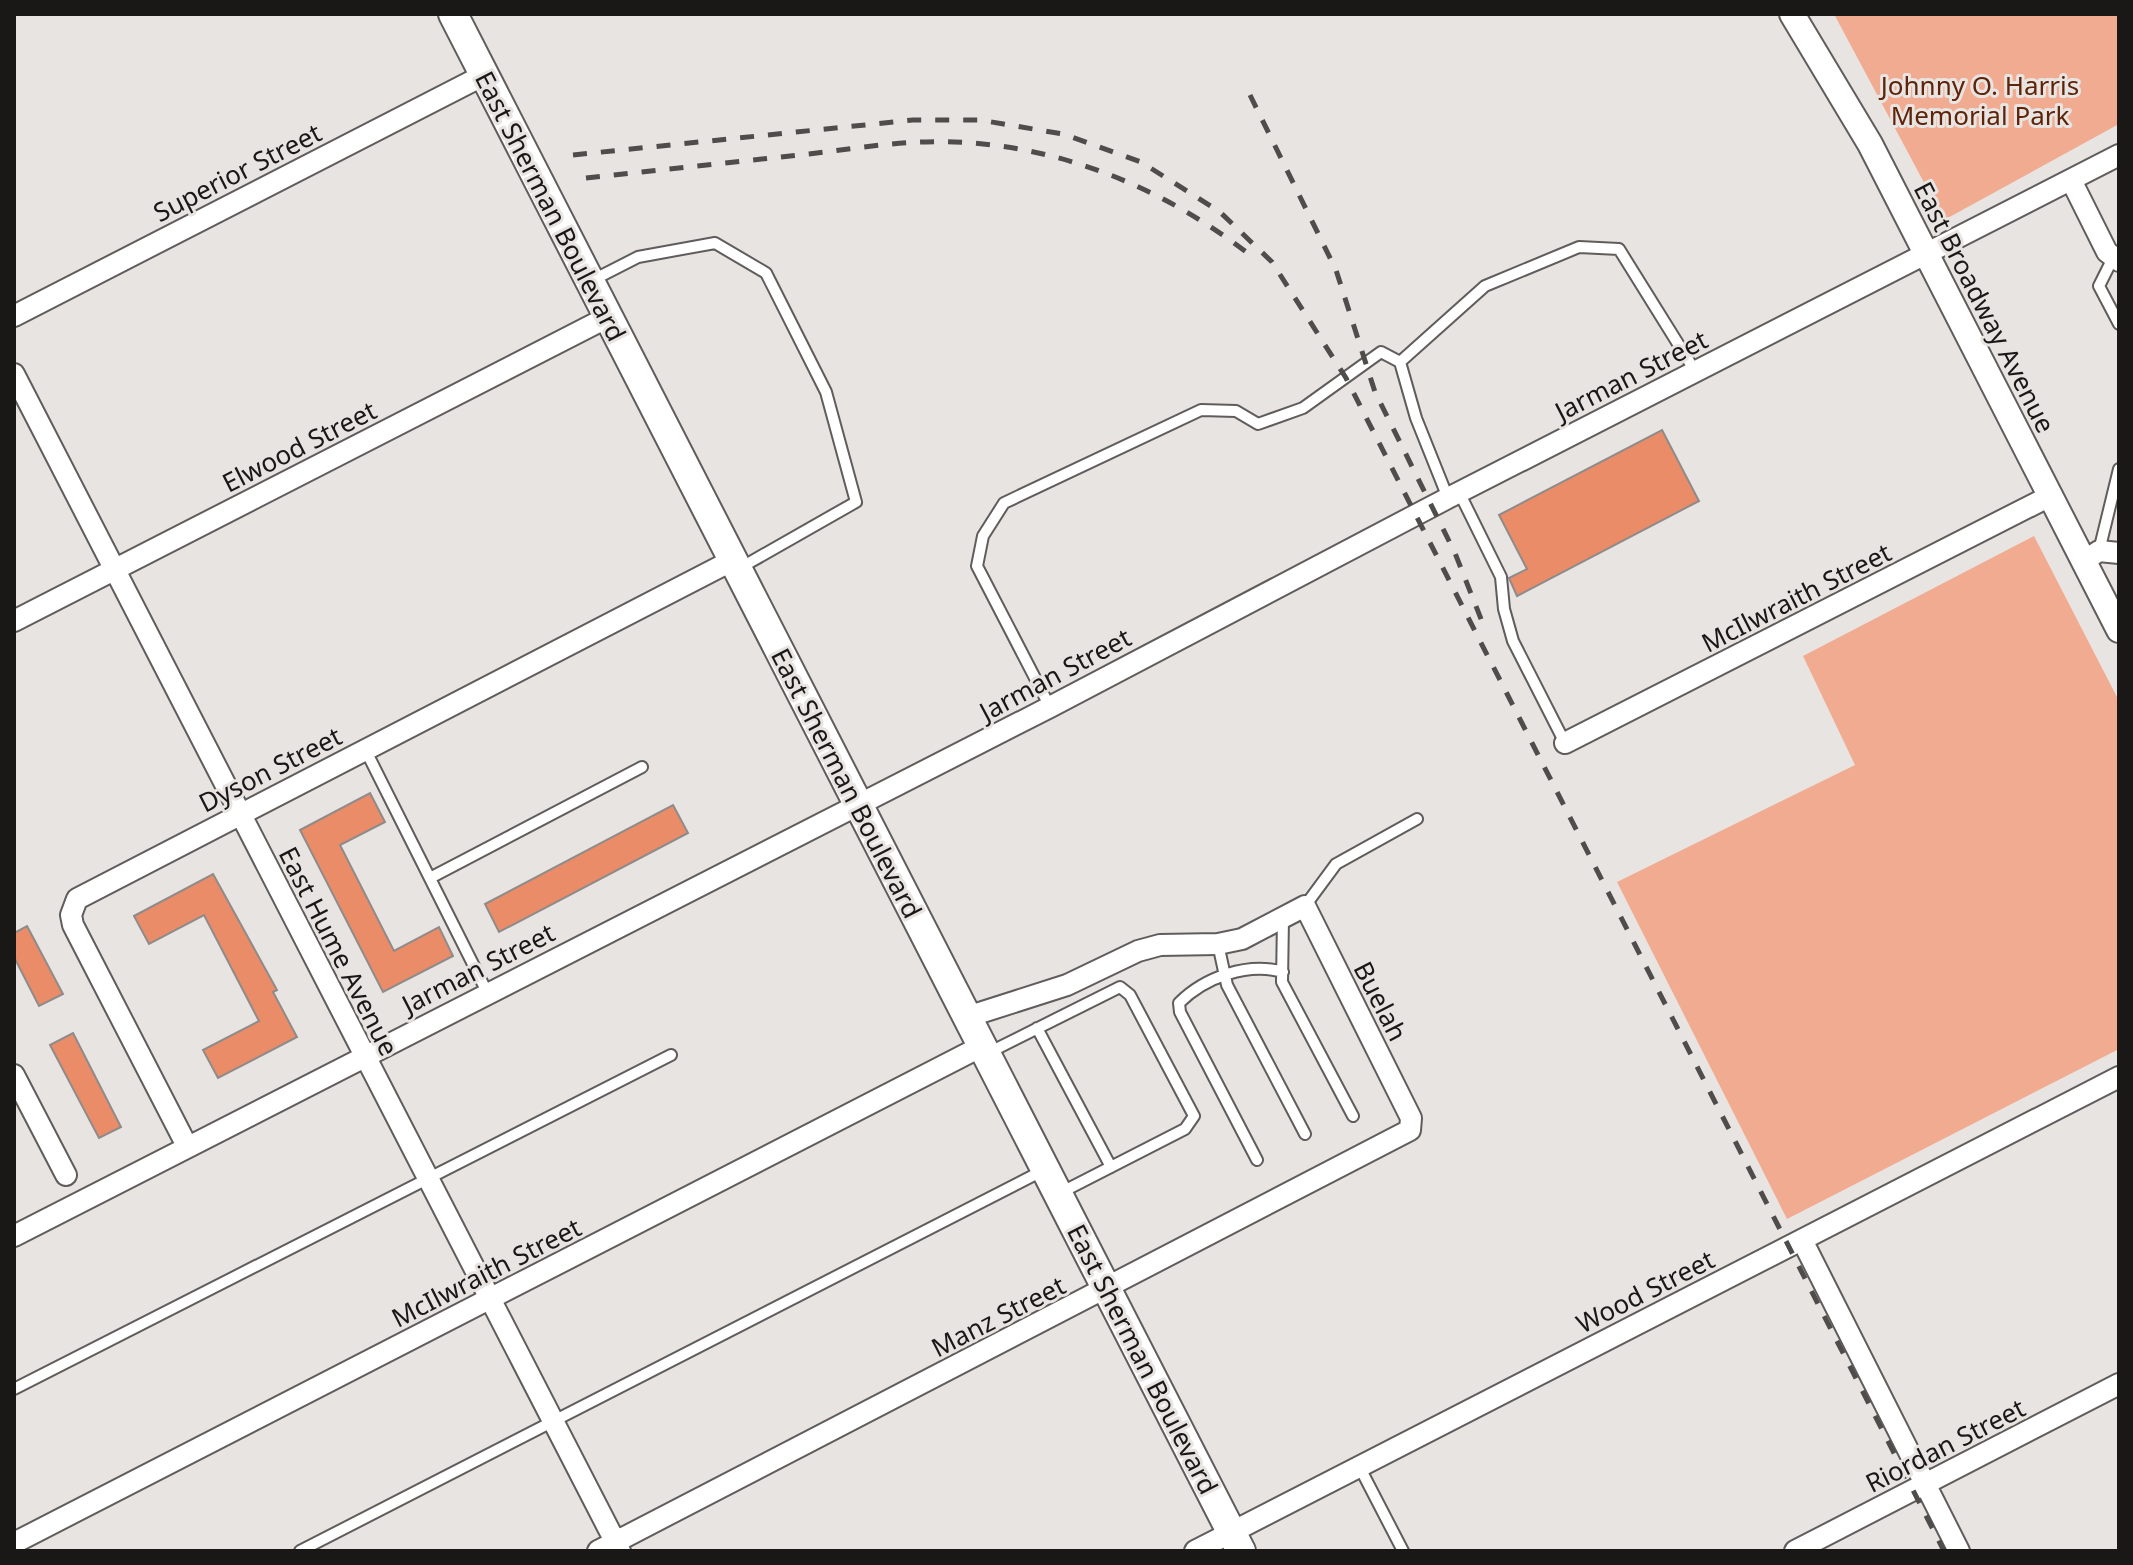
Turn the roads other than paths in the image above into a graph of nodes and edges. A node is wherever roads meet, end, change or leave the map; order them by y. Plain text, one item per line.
1 (453, 14) edge
2 (1792, 14) edge
3 (484, 75) junction
4 (2119, 155) edge
5 (2071, 180) junction
6 (1926, 254) junction
7 (2116, 260) edge
8 (590, 281) junction
9 (14, 316) edge
10 (608, 317) junction
11 (2119, 324) edge
12 (1400, 362) junction
13 (1695, 371) junction
14 (14, 374) edge
15 (2119, 469) edge
16 (1454, 495) junction
17 (2050, 496) junction
18 (2101, 555) edge
19 (735, 565) junction
20 (115, 571) junction
21 (14, 621) edge
22 (2119, 630) edge
23 (1050, 707) junction
24 (1565, 743) joint
25 (365, 749) junction
26 (642, 767) dead end
27 (857, 803) junction
28 (239, 815) junction
29 (1417, 819) dead end
30 (430, 878) junction
31 (1305, 906) junction
32 (1283, 918) junction
33 (1218, 944) junction
34 (1283, 972) junction
35 (1224, 976) junction
36 (487, 992) junction
37 (967, 1017) junction
38 (1037, 1028) junction
39 (984, 1050) junction
40 (671, 1055) dead end
41 (363, 1056) junction
42 (14, 1075) edge
43 (2119, 1077) edge
44 (1353, 1116) dead end
45 (1411, 1118) joint
46 (1305, 1134) dead end
47 (187, 1146) junction
48 (1257, 1160) dead end
49 (1111, 1167) junction
50 (1045, 1169) junction
51 (66, 1175) dead end
52 (427, 1180) junction
53 (1058, 1194) junction
54 (14, 1236) edge
55 (1802, 1240) junction
56 (1107, 1289) junction
57 (489, 1300) junction
58 (2119, 1384) edge
59 (14, 1389) edge
60 (552, 1422) junction
61 (1359, 1466) junction
62 (1925, 1484) junction
63 (1236, 1541) edge
64 (14, 1543) edge
65 (611, 1548) edge
66 (300, 1551) edge
67 (1195, 1551) edge
68 (1403, 1551) edge
69 (1795, 1551) edge
70 (1959, 1551) edge

1 - 3 main road, East Sherman Boulevard
2 - 6 street, East Broadway Avenue
3 - 8 main road, East Sherman Boulevard
3 - 9 street, Superior Street
4 - 5 street, Jarman Street
5 - 6 street, Jarman Street
5 - 7 street
6 - 13 street, Jarman Street
6 - 17 street, East Broadway Avenue
7 - 11 lane
8 - 10 main road, East Sherman Boulevard
8 - 19 lane
10 - 19 main road, East Sherman Boulevard
10 - 20 street, Elwood Street
12 - 13 lane
12 - 16 lane
12 - 23 lane
13 - 16 street, Jarman Street
14 - 20 street, East Hume Avenue
15 - 18 lane
16 - 23 street, Jarman Street
16 - 24 lane
17 - 18 street, East Broadway Avenue
17 - 24 street, McIlwraith Street
18 - 22 street, East Broadway Avenue
19 - 25 street, Dyson Street
19 - 27 main road, East Sherman Boulevard
20 - 21 street, Elwood Street
20 - 28 street, East Hume Avenue
23 - 27 street, Jarman Street
25 - 28 street, Dyson Street
25 - 30 lane
26 - 30 lane
27 - 36 street, Jarman Street
27 - 37 main road, East Sherman Boulevard
28 - 41 street, East Hume Avenue
28 - 47 street, Dyson Street
29 - 31 lane
30 - 36 lane
31 - 32 street
31 - 45 street, Buelah
32 - 33 street
32 - 34 lane
33 - 35 lane
33 - 37 street
34 - 35 lane
34 - 44 lane
35 - 46 lane
35 - 48 lane
36 - 41 street, Jarman Street
37 - 39 main road, East Sherman Boulevard
38 - 39 lane
38 - 49 lane
38 - 49 lane
39 - 50 main road, East Sherman Boulevard
39 - 57 street, McIlwraith Street
40 - 52 lane
41 - 47 street, Jarman Street
41 - 52 street, East Hume Avenue
42 - 51 street
43 - 55 street, Wood Street
45 - 56 street, Manz Street
47 - 54 street, Jarman Street
49 - 53 lane
50 - 53 main road, East Sherman Boulevard
50 - 60 lane
52 - 57 street, East Hume Avenue
52 - 59 lane
53 - 56 main road, East Sherman Boulevard
55 - 61 street, Wood Street
55 - 62 street
56 - 63 main road, East Sherman Boulevard
56 - 65 street, Manz Street
57 - 60 street, East Hume Avenue
57 - 64 street, McIlwraith Street
58 - 62 street, Riordan Street
60 - 65 street, East Hume Avenue
60 - 66 lane
61 - 63 street, Wood Street
61 - 68 lane
62 - 69 street, Riordan Street
62 - 70 street
63 - 67 street, Wood Street

